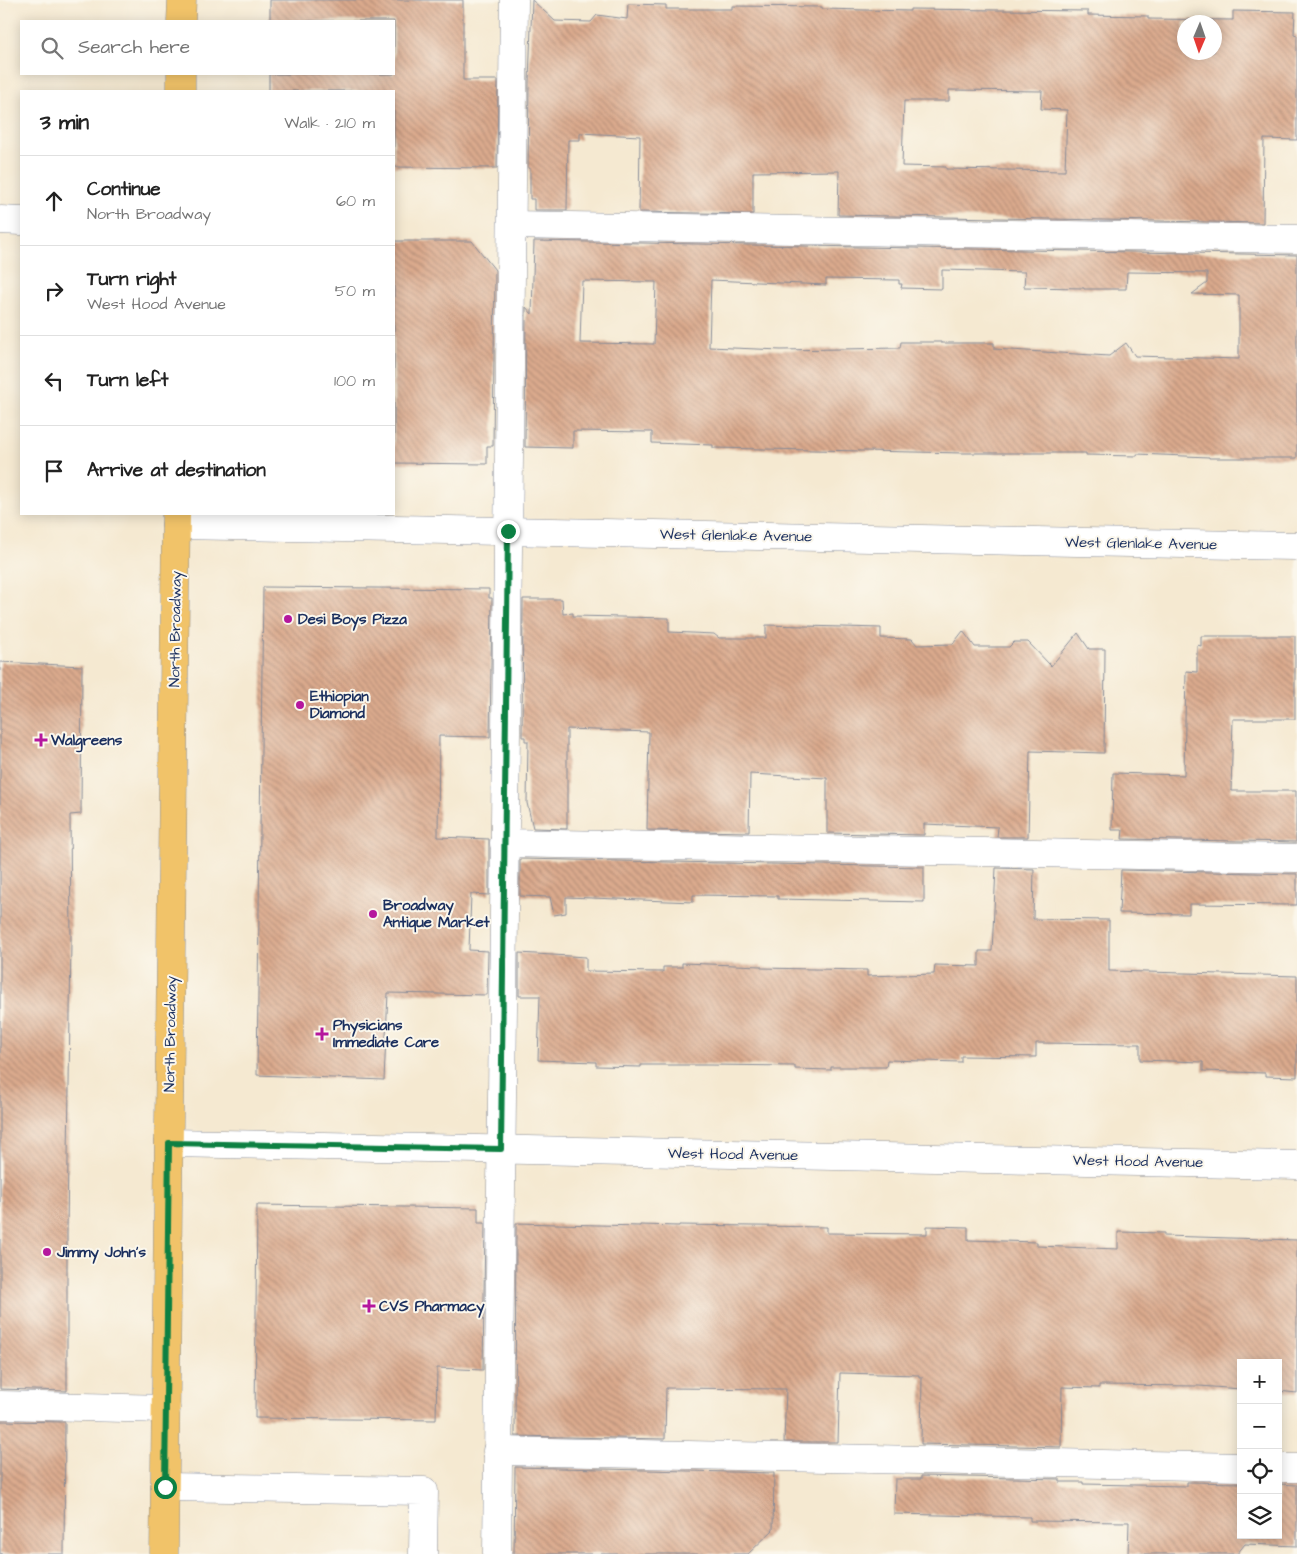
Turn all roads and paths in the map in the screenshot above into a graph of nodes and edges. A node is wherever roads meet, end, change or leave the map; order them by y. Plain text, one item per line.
1 (182, 0) edge
2 (514, 0) edge
3 (181, 20) edge
4 (181, 75) edge
5 (181, 90) edge
6 (0, 220) edge
7 (20, 221) edge
8 (512, 225) junction
9 (1297, 239) edge
10 (176, 519) edge
11 (508, 531) junction
12 (1297, 546) edge
13 (504, 843) junction
14 (1297, 858) edge
15 (169, 1143) junction
16 (501, 1149) junction
17 (1297, 1165) edge
18 (0, 1405) edge
19 (166, 1408) junction
20 (497, 1452) junction
21 (1237, 1467) edge
22 (1282, 1468) edge
23 (1297, 1468) edge
24 (165, 1487) junction
25 (164, 1554) edge
26 (423, 1554) edge
27 (497, 1554) edge

1 - 3 main road
2 - 8 street
4 - 5 main road
6 - 7 street
8 - 9 street
8 - 11 street
10 - 11 street, West Glenlake Avenue
10 - 15 main road, North Broadway
11 - 12 street, West Glenlake Avenue
11 - 13 street
13 - 14 street
13 - 16 street
15 - 16 street, West Hood Avenue
15 - 19 main road, North Broadway
16 - 17 street, West Hood Avenue
16 - 20 street
18 - 19 street
19 - 24 main road, North Broadway
20 - 21 street
20 - 27 street
22 - 23 street
24 - 25 main road, North Broadway
24 - 26 street

